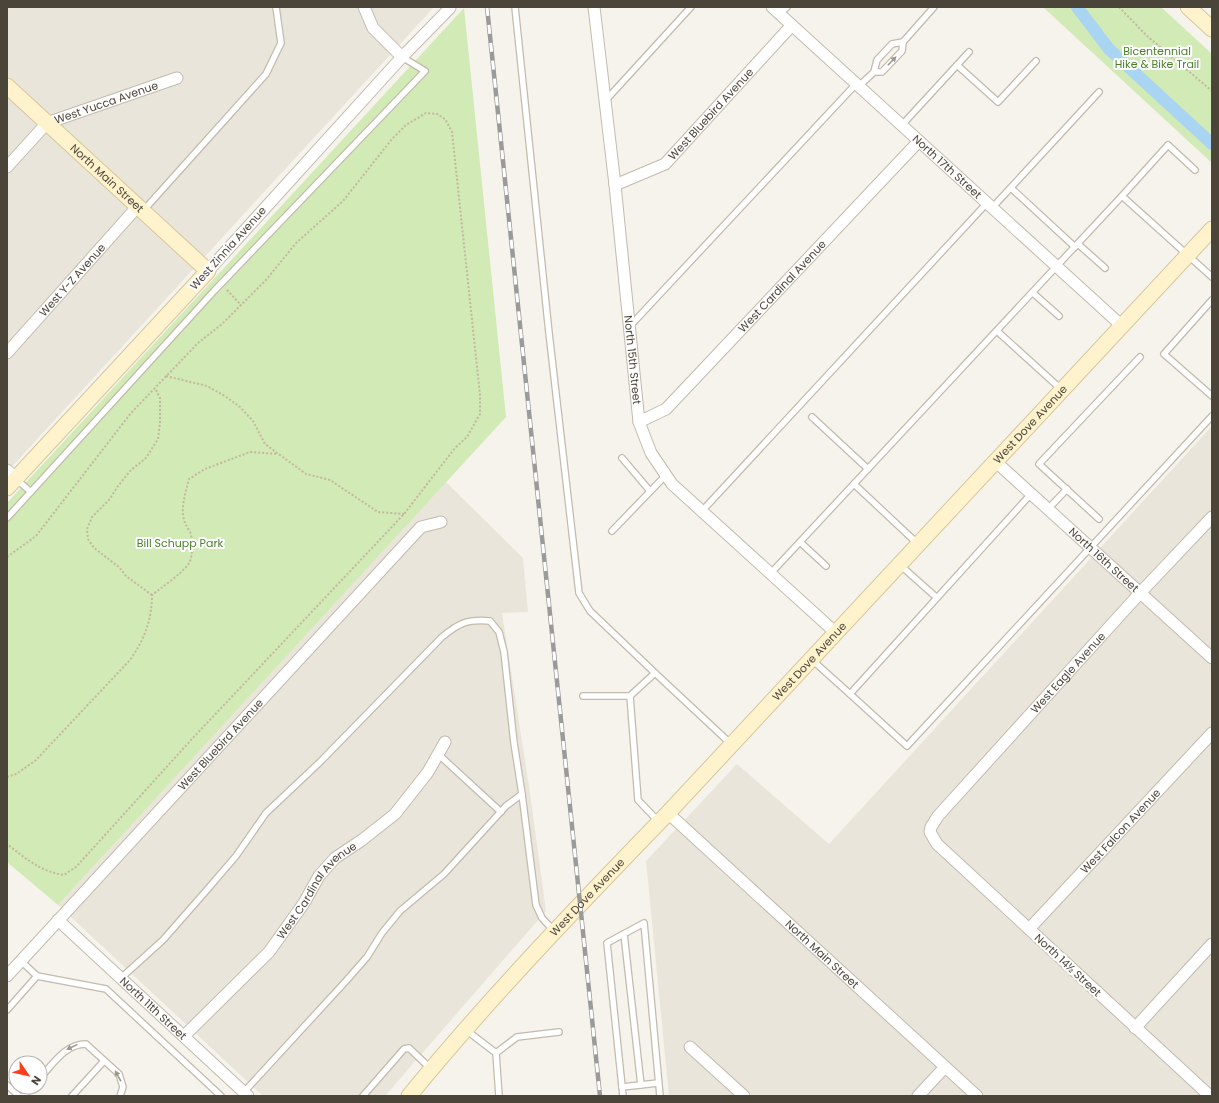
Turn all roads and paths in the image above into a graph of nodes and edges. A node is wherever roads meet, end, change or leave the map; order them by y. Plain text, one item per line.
1 (276, 7) edge
2 (364, 7) edge
3 (450, 7) edge
4 (515, 7) edge
5 (594, 7) edge
6 (691, 7) edge
7 (934, 7) edge
8 (1119, 7) edge
9 (1188, 7) edge
10 (780, 9) edge
11 (792, 25) junction
12 (1212, 29) edge
13 (903, 42) junction
14 (969, 52) dead end
15 (402, 57) junction
16 (1036, 61) dead end
17 (957, 65) junction
18 (874, 72) junction
19 (177, 78) dead end
20 (858, 85) junction
21 (7, 86) edge
22 (1212, 91) edge
23 (1099, 92) dead end
24 (606, 100) junction
25 (47, 123) junction
26 (902, 125) junction
27 (919, 141) junction
28 (7, 167) edge
29 (1195, 170) dead end
30 (616, 185) junction
31 (1011, 188) junction
32 (1122, 196) junction
33 (990, 205) junction
34 (140, 209) junction
35 (1212, 229) edge
36 (1076, 245) junction
37 (1188, 255) junction
38 (1057, 266) junction
39 (1105, 268) dead end
40 (208, 271) junction
41 (1212, 278) edge
42 (221, 284) junction
43 (1033, 292) junction
44 (1212, 300) edge
45 (241, 305) junction
46 (1059, 316) dead end
47 (630, 326) junction
48 (1122, 326) junction
49 (997, 330) junction
50 (7, 353) edge
51 (1140, 357) dead end
52 (166, 376) junction
53 (155, 388) junction
54 (1062, 390) junction
55 (1212, 396) edge
56 (1212, 416) edge
57 (812, 417) dead end
58 (639, 422) junction
59 (278, 454) junction
60 (622, 458) dead end
61 (995, 461) junction
62 (868, 469) junction
63 (666, 475) junction
64 (10, 479) edge
65 (854, 484) junction
66 (1066, 489) junction
67 (650, 491) junction
68 (31, 492) junction
69 (1031, 494) junction
70 (1048, 509) junction
71 (702, 511) junction
72 (404, 514) junction
73 (1212, 517) edge
74 (7, 518) edge
75 (1098, 519) dead end
76 (440, 522) dead end
77 (612, 531) dead end
78 (800, 542) junction
79 (918, 544) junction
80 (1090, 546) junction
81 (7, 557) edge
82 (899, 564) junction
83 (826, 566) dead end
84 (771, 574) junction
85 (1141, 592) junction
86 (152, 595) junction
87 (936, 597) junction
88 (836, 632) junction
89 (1212, 658) edge
90 (811, 659) junction
91 (655, 673) junction
92 (850, 694) junction
93 (583, 696) dead end
94 (630, 696) junction
95 (1212, 733) edge
96 (445, 742) dead end
97 (731, 745) junction
98 (438, 754) junction
99 (7, 777) edge
100 (522, 794) junction
101 (501, 812) junction
102 (663, 817) junction
103 (930, 832) joint
104 (7, 844) edge
105 (58, 920) junction
106 (1029, 929) junction
107 (554, 931) junction
108 (624, 934) junction
109 (1212, 944) edge
110 (21, 961) junction
111 (7, 976) edge
112 (37, 976) junction
113 (121, 978) junction
114 (7, 1010) edge
115 (1135, 1028) junction
116 (464, 1029) junction
117 (559, 1032) dead end
118 (184, 1036) junction
119 (690, 1047) dead end
120 (496, 1054) junction
121 (104, 1060) junction
122 (945, 1067) junction
123 (48, 1069) edge
124 (431, 1069) junction
125 (658, 1083) junction
126 (7, 1085) edge
127 (640, 1085) junction
128 (622, 1087) junction
129 (246, 1094) edge
130 (20, 1096) edge
131 (72, 1096) edge
132 (120, 1096) edge
133 (221, 1096) edge
134 (363, 1096) edge
135 (408, 1096) edge
136 (500, 1096) edge
137 (623, 1096) edge
138 (660, 1096) edge
139 (744, 1096) edge
140 (918, 1096) edge
141 (977, 1096) edge
142 (1210, 1096) edge

1 - 34 lane
2 - 15 street
3 - 15 street, West Zinnia Avenue
4 - 91 lane
5 - 24 street, North 15th Street
6 - 24 lane
7 - 13 lane
8 - 22 path
9 - 12 main road
10 - 11 street, North 17th Street
11 - 20 street, North 17th Street
11 - 30 street, West Bluebird Avenue
13 - 18 lane
18 -> 13 lane
14 - 17 lane
15 - 40 street, West Zinnia Avenue
15 - 42 lane
16 - 17 lane
17 - 26 lane
18 - 20 lane
19 - 25 street, West Yucca Avenue
20 - 26 street, North 17th Street
20 - 47 lane
21 - 25 main road, North Main Street
23 - 31 lane
24 - 30 street, North 15th Street
25 - 28 street, West Yucca Avenue
25 - 34 main road, North Main Street
26 - 27 street, North 17th Street
27 - 33 street, North 17th Street
27 - 58 street, West Cardinal Avenue
29 - 32 lane
30 - 47 street, North 15th Street
31 - 33 lane
31 - 36 lane
32 - 36 lane
32 - 37 lane
33 - 38 street, North 17th Street
33 - 71 lane
34 - 40 main road, North Main Street
34 - 50 street, West Y-Z Avenue
35 - 37 main road, West Dove Avenue
36 - 38 lane
36 - 39 lane
37 - 41 lane
37 - 48 main road, West Dove Avenue
38 - 43 lane
38 - 48 street, North 17th Street
40 - 64 main road, West Zinnia Avenue
42 - 45 path
42 - 68 lane
43 - 46 lane
43 - 49 lane
44 - 55 lane
45 - 52 path
45 - 72 path
47 - 58 street, North 15th Street
48 - 54 main road, West Dove Avenue
49 - 54 lane
49 - 62 lane
51 - 66 lane
52 - 53 path
52 - 59 path
53 - 81 path
53 - 86 path
54 - 61 main road, West Dove Avenue
56 - 80 lane
57 - 62 lane
58 - 63 street, North 15th Street
59 - 72 path
59 - 86 path
60 - 67 lane
61 - 69 street, North 16th Street
61 - 79 main road, West Dove Avenue
62 - 65 lane
63 - 67 lane
63 - 71 street, North 15th Street
64 - 68 lane
65 - 78 lane
65 - 79 lane
66 - 70 lane
66 - 75 lane
67 - 77 lane
68 - 74 lane
69 - 70 street, North 16th Street
69 - 87 lane
70 - 80 street, North 16th Street
71 - 84 street, North 15th Street
72 - 104 path
73 - 85 street, West Eagle Avenue
76 - 105 street, West Bluebird Avenue
78 - 83 lane
78 - 84 lane
79 - 82 main road, West Dove Avenue
80 - 85 street, North 16th Street
80 - 92 lane
82 - 87 lane
82 - 88 main road, West Dove Avenue
84 - 88 street, North 15th Street
85 - 89 street, North 16th Street
85 - 103 street, West Eagle Avenue
86 - 99 path
87 - 92 lane
88 - 90 main road, West Dove Avenue
90 - 92 lane
90 - 97 main road, West Dove Avenue
91 - 94 lane
91 - 97 lane
93 - 94 lane
94 - 102 lane
95 - 106 street, West Falcon Avenue
96 - 98 street, West Cardinal Avenue
97 - 102 main road, West Dove Avenue
98 - 101 lane
98 - 118 street, West Cardinal Avenue
100 - 101 lane
100 - 107 lane
100 - 113 lane
101 - 129 lane
102 - 107 main road, West Dove Avenue
102 - 122 street, North Main Street
103 - 106 street, North 14½ Street
105 - 110 street, West Bluebird Avenue
105 - 113 street, North 11th Street
106 - 115 street, North 14½ Street
107 - 116 main road, West Dove Avenue
108 - 125 lane
108 - 127 lane
108 - 128 lane
109 - 115 street
110 - 111 street, West Bluebird Avenue
110 - 112 lane
112 - 114 lane
112 - 133 lane
113 - 118 street, North 11th Street
115 - 142 street, North 14½ Street
116 - 120 lane
116 - 124 main road, West Dove Avenue
117 - 120 lane
118 - 129 street, North 11th Street
119 - 139 street
120 - 136 lane
121 -> 123 lane
121 - 131 lane
132 -> 121 lane
122 - 140 street
122 - 141 street, North Main Street
124 - 134 lane
124 - 135 main road, West Dove Avenue
125 - 127 lane
125 - 138 lane
126 - 130 lane
127 - 128 lane
128 - 137 lane

